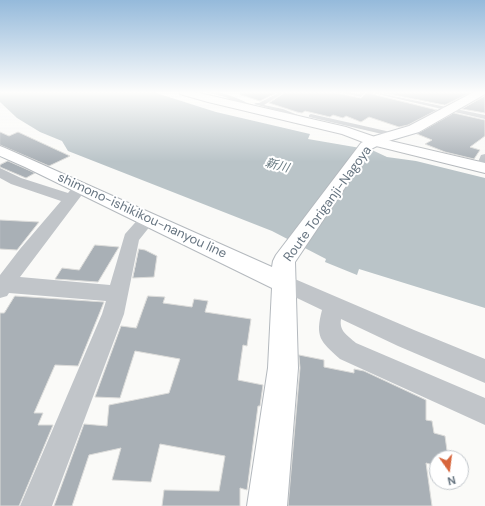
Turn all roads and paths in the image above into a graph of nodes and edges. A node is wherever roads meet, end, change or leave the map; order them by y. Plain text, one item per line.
1 (294, 116) edge
2 (438, 116) edge
3 (311, 120) junction
4 (395, 135) junction
5 (370, 144) junction
6 (0, 151) edge
7 (484, 165) edge
8 (0, 172) edge
9 (75, 194) junction
10 (147, 220) junction
11 (283, 272) junction
12 (2, 287) edge
13 (118, 294) junction
14 (334, 305) junction
15 (485, 371) edge
16 (485, 412) edge
17 (36, 506) edge
18 (267, 506) edge

1 - 3 main road
2 - 4 main road, Route Toriganji-Nagoya
3 - 4 lane
3 - 5 main road
4 - 5 main road, Route Toriganji-Nagoya
5 - 7 main road
5 - 11 main road, Route Toriganji-Nagoya
6 - 9 main road, shimono-ishikikou-nanyou line
8 - 9 street
9 - 10 main road, shimono-ishikikou-nanyou line
9 - 12 street
10 - 11 main road, shimono-ishikikou-nanyou line
10 - 13 street
11 - 14 street
11 - 18 main road
12 - 13 street
13 - 17 street
14 - 15 street
14 - 16 street

